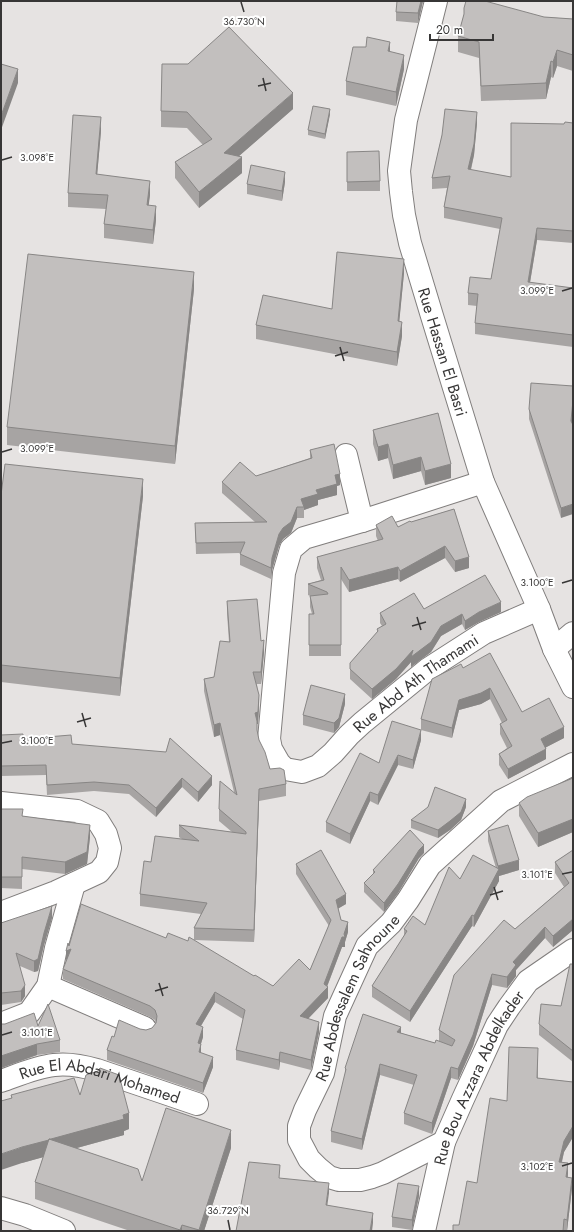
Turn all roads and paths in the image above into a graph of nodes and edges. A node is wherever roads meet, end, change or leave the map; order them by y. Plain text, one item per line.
1 (436, 1) edge
2 (346, 455) dead end
3 (483, 482) junction
4 (362, 521) junction
5 (539, 609) junction
6 (573, 633) edge
7 (554, 649) junction
8 (573, 687) edge
9 (573, 764) edge
10 (1, 804) edge
11 (74, 884) junction
12 (1, 913) edge
13 (573, 950) edge
14 (48, 986) junction
15 (1, 1024) edge
16 (145, 1028) edge
17 (1, 1081) edge
18 (197, 1104) dead end
19 (444, 1142) junction
20 (1, 1208) edge
21 (64, 1231) edge
22 (424, 1231) edge

1 - 3 street, Rue Hassan El Basri
2 - 4 street
3 - 4 street
3 - 5 street, Rue Hassan El Basri
4 - 5 street, Rue Abd Ath Thamami
5 - 7 street, Rue Hassan El Basri
6 - 7 street
7 - 8 street, Rue Hassan El Basri
9 - 19 street, Rue Abdessalem Sahnoune
10 - 11 street
11 - 12 street
11 - 14 street
13 - 19 street, Rue Bou Azzara Abdelkader
14 - 15 street
14 - 16 street
17 - 18 street, Rue El Abdari Mohamed
19 - 22 street, Rue Bou Azzara Abdelkader
20 - 21 street

